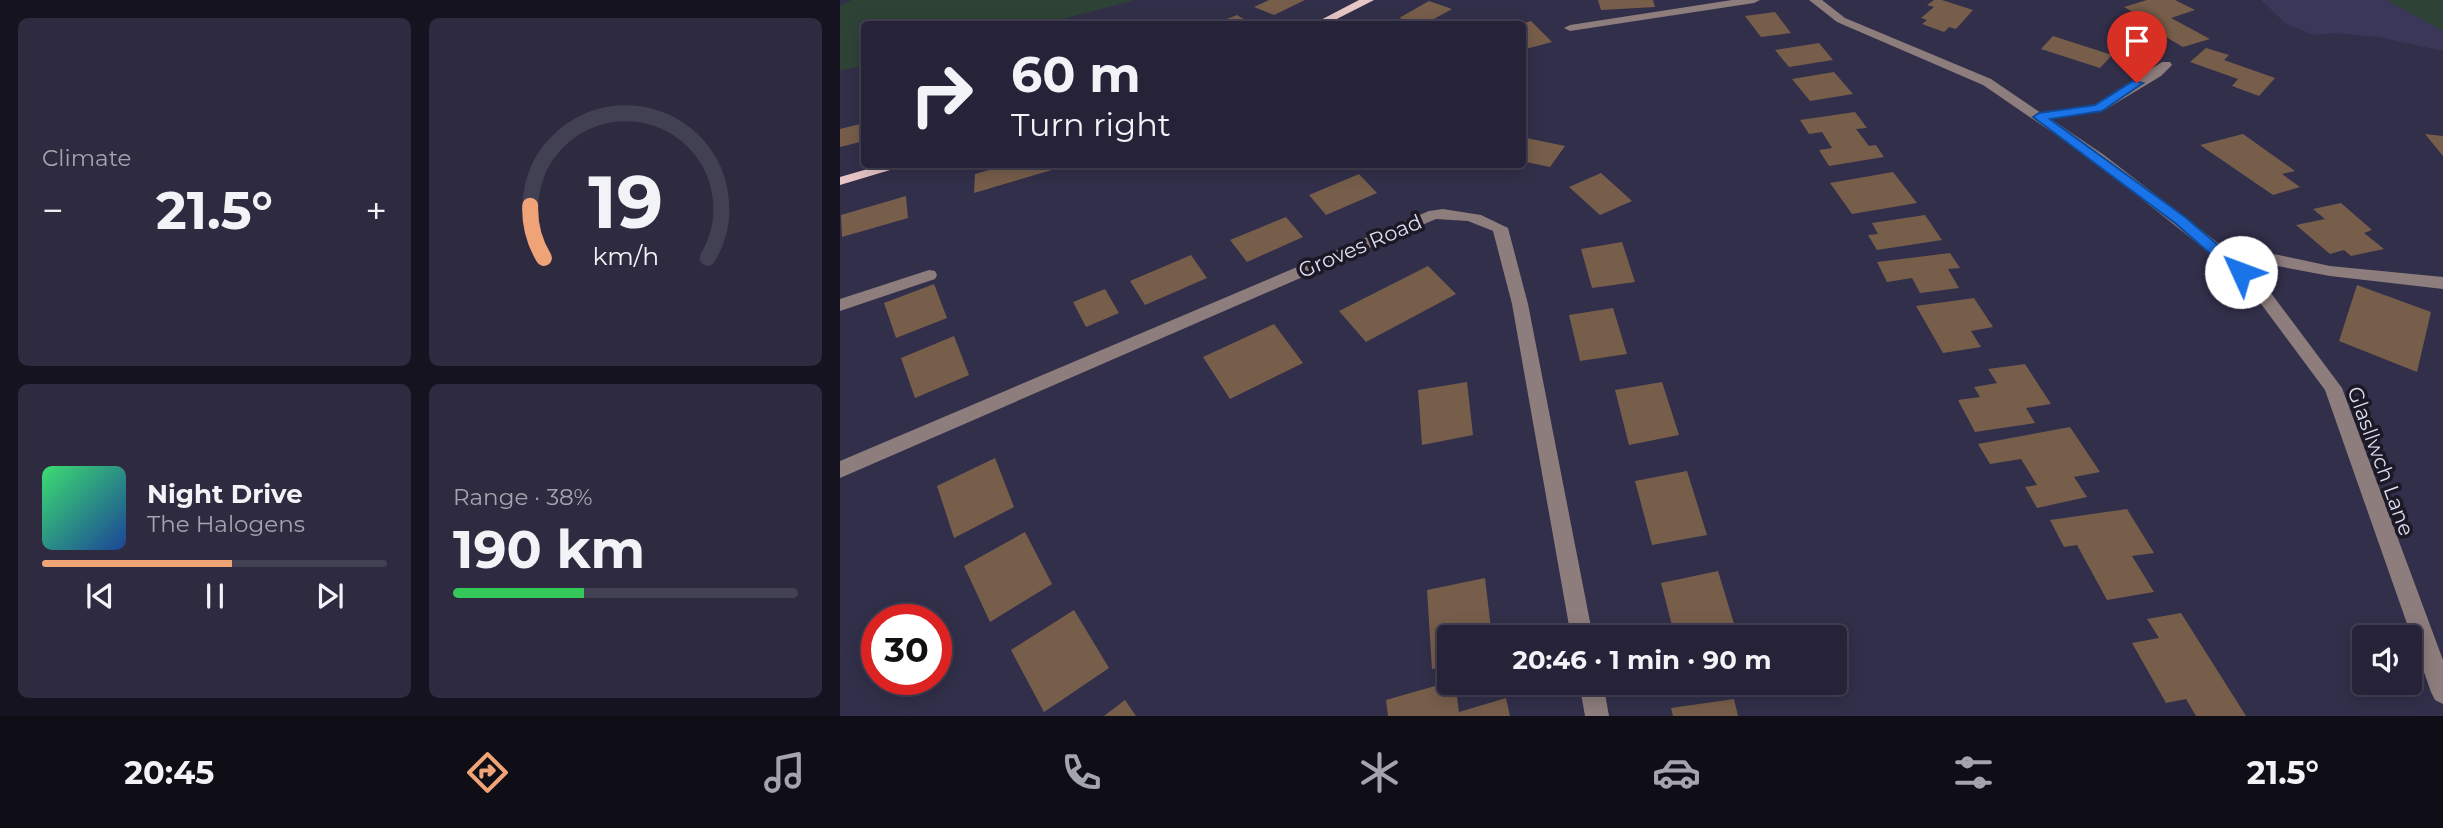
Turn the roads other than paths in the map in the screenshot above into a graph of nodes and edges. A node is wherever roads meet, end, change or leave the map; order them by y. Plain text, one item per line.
1 (1368, 0) edge
2 (1754, 0) edge
3 (1815, 0) edge
4 (1325, 21) edge
5 (1570, 28) dead end
6 (2165, 65) dead end
7 (2039, 117) junction
8 (888, 168) edge
9 (840, 181) edge
10 (2218, 251) junction
11 (929, 275) dead end
12 (2443, 283) edge
13 (840, 305) edge
14 (840, 470) edge
15 (1581, 625) edge
16 (2443, 691) edge
17 (1593, 695) edge
18 (1597, 716) edge

1 - 4 main road
2 - 5 street
3 - 7 street, Glasllwch Lane
6 - 7 street
7 - 10 street, Glasllwch Lane
8 - 9 main road
10 - 12 street
10 - 16 street, Glasllwch Lane
11 - 13 street
14 - 15 street, Groves Road
17 - 18 street

